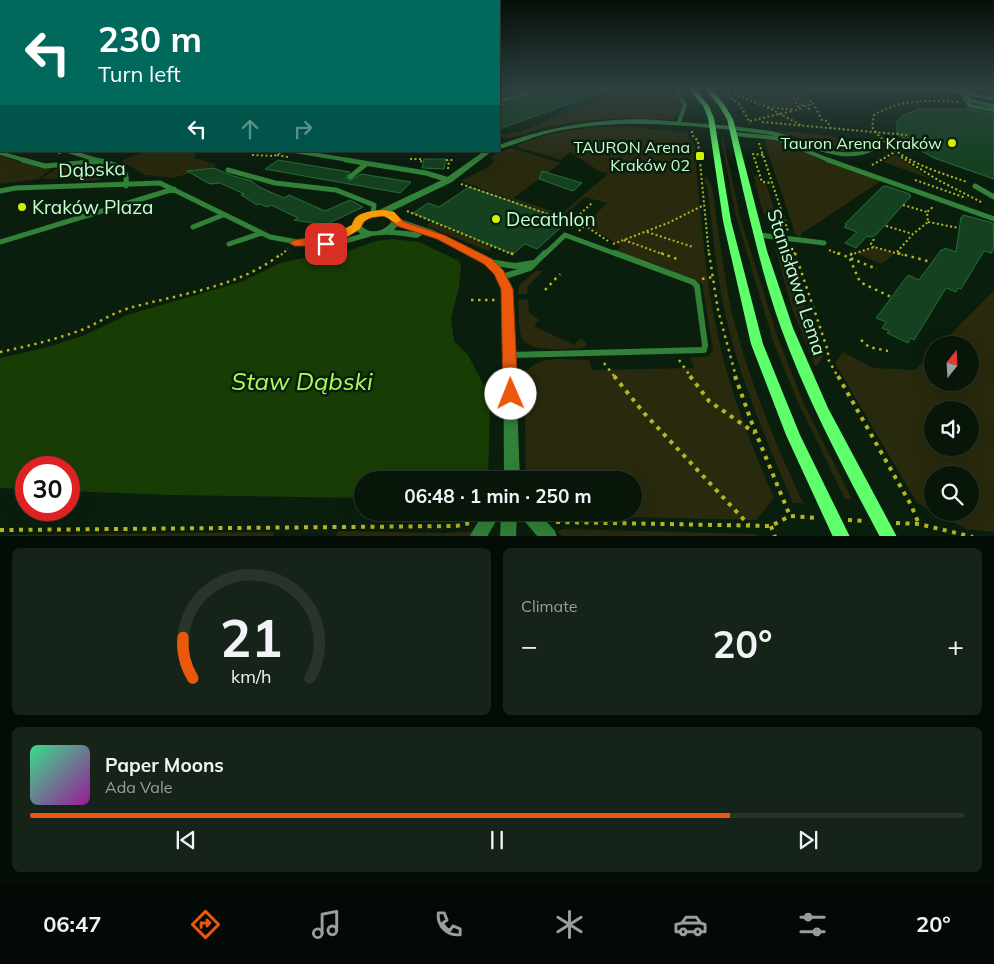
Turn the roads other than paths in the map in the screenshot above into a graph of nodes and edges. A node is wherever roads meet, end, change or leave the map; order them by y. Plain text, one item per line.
1 (682, 114) edge
2 (709, 114) edge
3 (727, 114) edge
4 (679, 122) junction
5 (604, 123) junction
6 (712, 129) junction
7 (733, 131) junction
8 (775, 138) junction
9 (796, 142) junction
10 (501, 144) edge
11 (873, 149) dead end
12 (71, 152) edge
13 (300, 152) edge
14 (488, 152) edge
15 (0, 153) edge
16 (102, 161) junction
17 (366, 164) junction
18 (228, 170) dead end
19 (350, 177) dead end
20 (449, 180) junction
21 (126, 185) junction
22 (975, 185) road end
23 (174, 189) junction
24 (0, 191) edge
25 (425, 192) junction
26 (994, 197) edge
27 (377, 213) junction
28 (223, 215) junction
29 (396, 219) junction
30 (994, 219) edge
31 (193, 227) dead end
32 (357, 227) junction
33 (384, 232) junction
34 (262, 234) junction
35 (370, 234) junction
36 (759, 235) junction
37 (0, 242) edge
38 (295, 243) junction
39 (229, 244) dead end
40 (454, 245) junction
41 (825, 246) road end
42 (488, 257) junction
43 (534, 263) junction
44 (502, 277) junction
45 (510, 355) junction
46 (512, 471) edge
47 (509, 521) edge
48 (540, 521) edge
49 (552, 529) edge
50 (508, 536) edge
51 (842, 536) edge
52 (889, 536) edge

1 - 4 lane
2 - 6 main road
3 - 7 main road, Stanisława Lema
4 - 5 street
4 - 6 street
5 - 6 street
5 - 10 street
6 - 7 street
6 - 51 main road
7 - 8 lane
7 - 9 lane
7 - 36 main road, Stanisława Lema
8 - 9 lane
8 - 30 lane
9 - 11 lane
12 - 16 lane
13 - 17 lane
14 - 20 street
15 - 16 lane
16 - 21 lane
17 - 19 lane
17 - 20 lane
18 - 27 lane
20 - 25 street
21 - 23 lane, Dąbska
21 - 24 lane, Dąbska
22 - 26 lane
23 - 28 lane, Dąbska
23 - 37 lane
25 - 27 street
25 - 29 street
27 - 29 street
27 - 32 street
28 - 31 lane
28 - 34 lane, Dąbska
29 - 33 street
29 - 40 street
32 - 35 street
32 - 38 lane
33 - 35 street
33 - 40 street
34 - 38 lane, Dąbska
34 - 39 lane
35 - 38 lane
36 - 41 lane
36 - 52 main road, Stanisława Lema
40 - 42 street
42 - 43 lane
42 - 44 street
43 - 44 lane
43 - 45 lane
44 - 45 street
45 - 46 street
47 - 50 street
48 - 49 street

